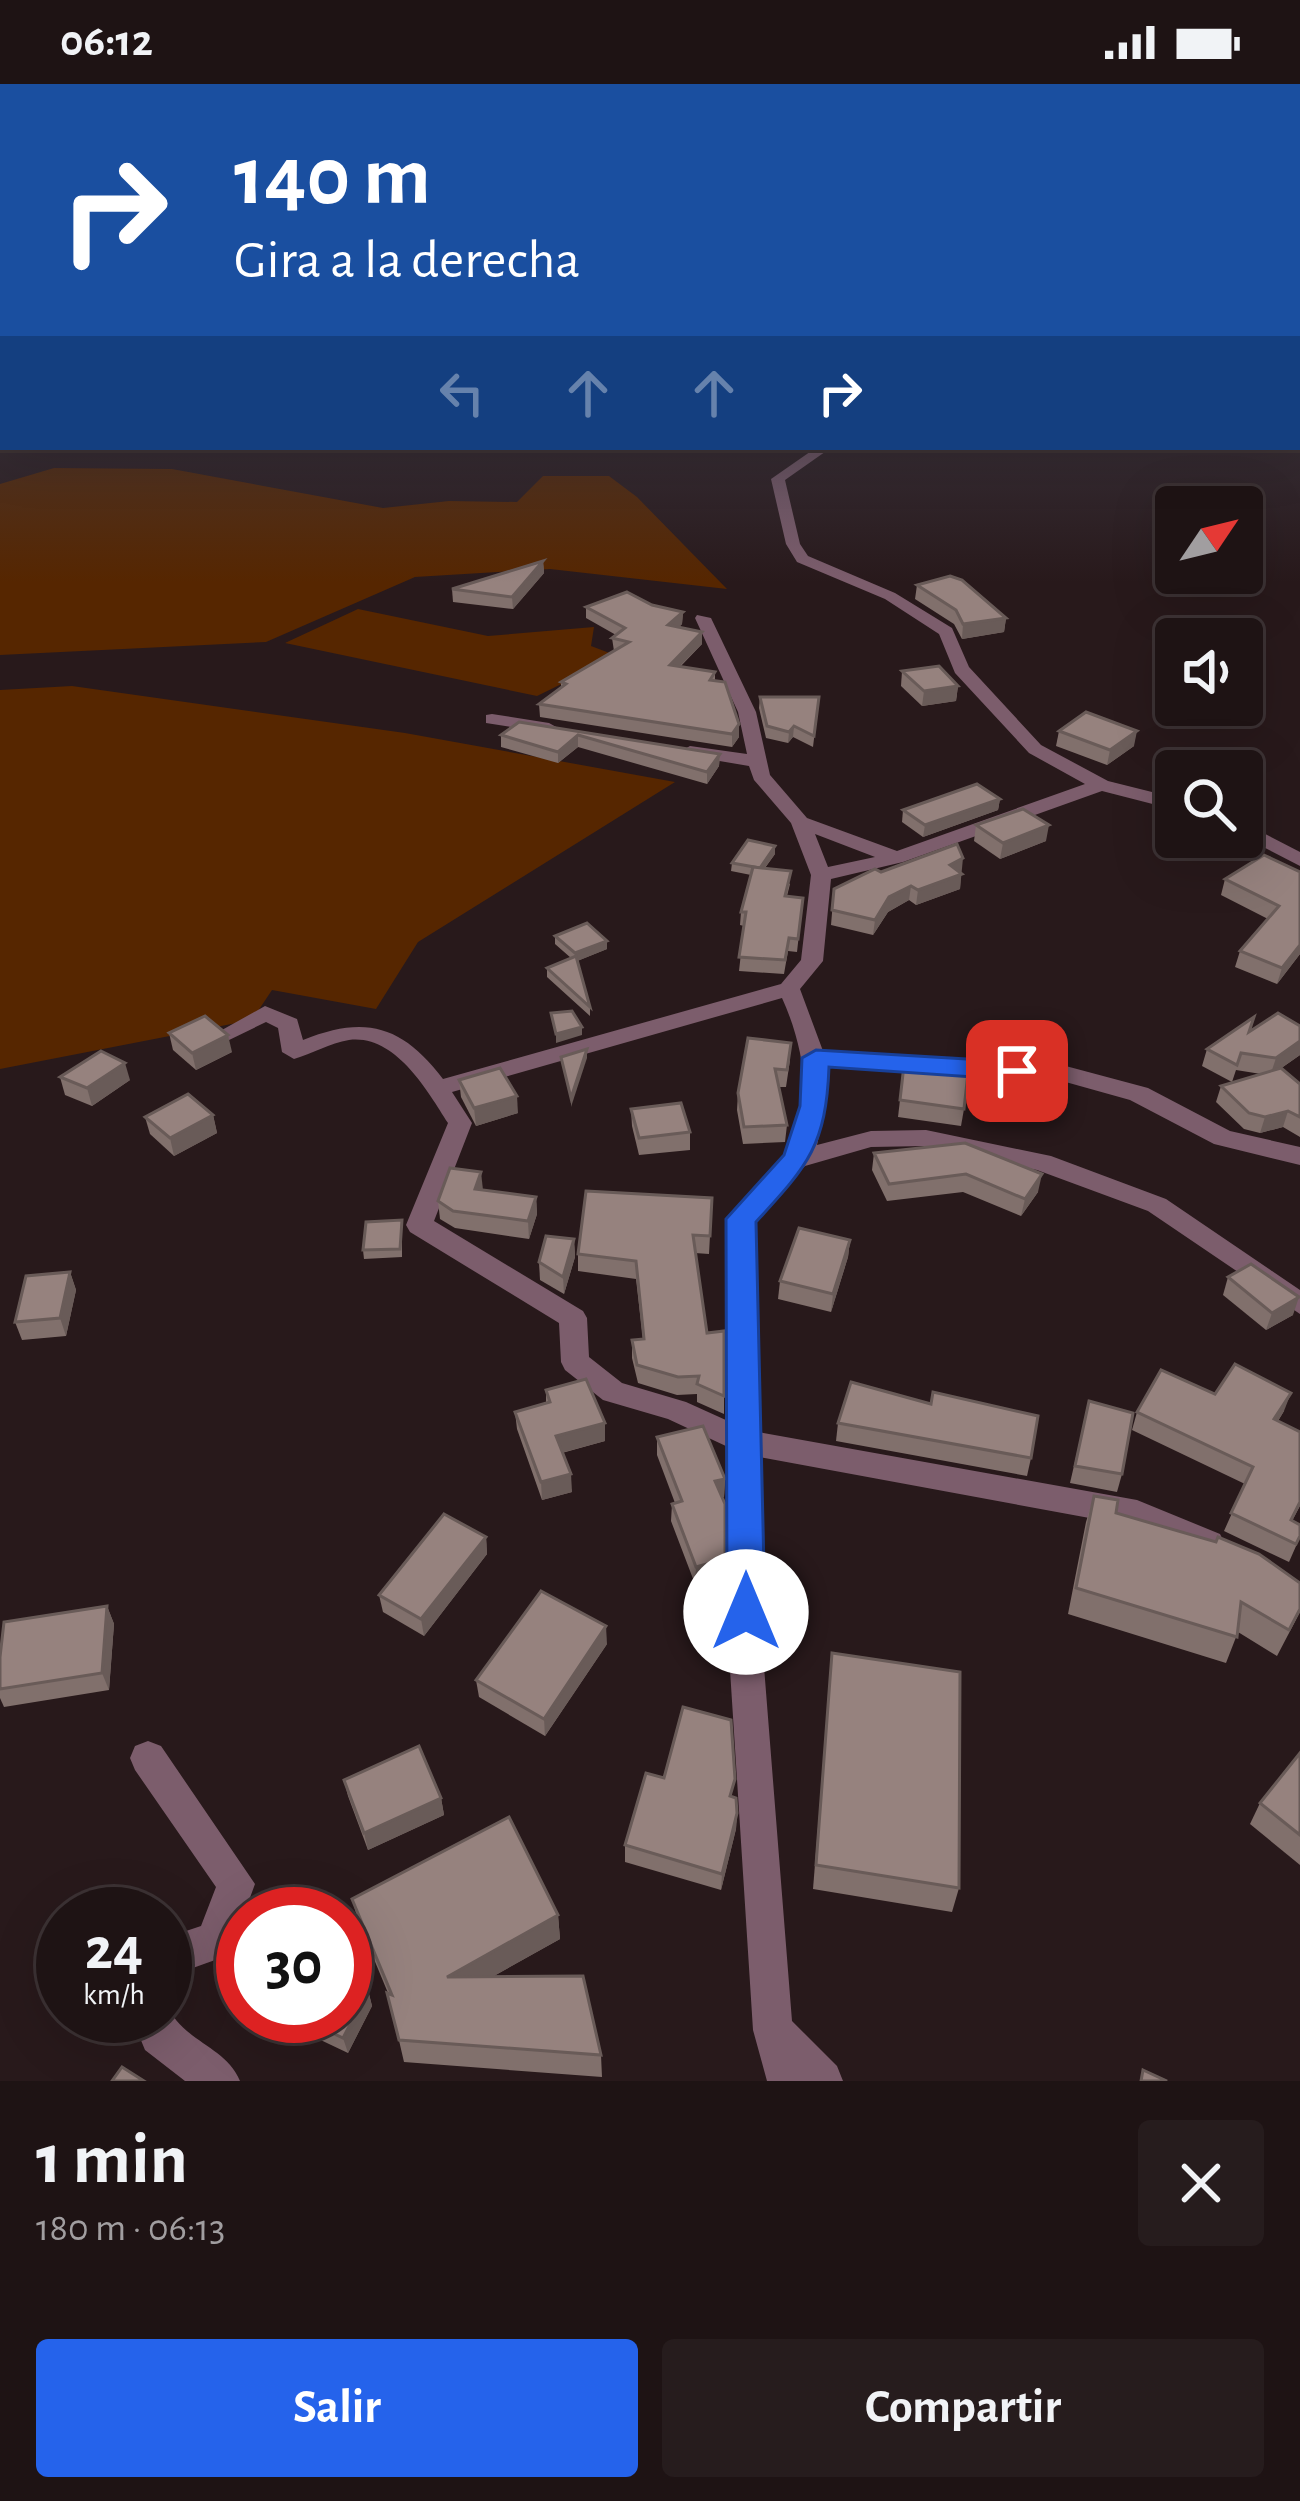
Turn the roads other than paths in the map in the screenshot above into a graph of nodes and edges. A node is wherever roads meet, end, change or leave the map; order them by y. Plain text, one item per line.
1 (822, 450) edge
2 (703, 618) dead end
3 (492, 719) dead end
4 (579, 733) edge
5 (667, 747) edge
6 (754, 761) junction
7 (1101, 785) junction
8 (1155, 799) edge
9 (800, 822) junction
10 (1263, 840) edge
11 (896, 858) junction
12 (1300, 860) edge
13 (821, 875) junction
14 (789, 988) junction
15 (225, 1035) edge
16 (816, 1058) junction
17 (438, 1088) junction
18 (1300, 1156) edge
19 (797, 1159) junction
20 (1300, 1304) edge
21 (746, 1442) junction
22 (1241, 1557) edge
23 (148, 1758) dead end
24 (192, 1949) edge
25 (773, 2030) junction
26 (168, 2043) edge
27 (219, 2081) edge
28 (788, 2081) edge
29 (822, 2081) edge

1 - 7 street
2 - 6 street
3 - 4 street
5 - 6 street
6 - 9 street
7 - 8 street
7 - 11 street
9 - 11 street
9 - 13 street
10 - 12 street
11 - 13 street
13 - 14 street
14 - 16 street
14 - 17 street
15 - 17 street
16 - 18 street
16 - 19 street
17 - 21 street
19 - 20 street
19 - 21 street
21 - 22 street
21 - 25 street
23 - 24 street
25 - 28 street
25 - 29 street
26 - 27 street

